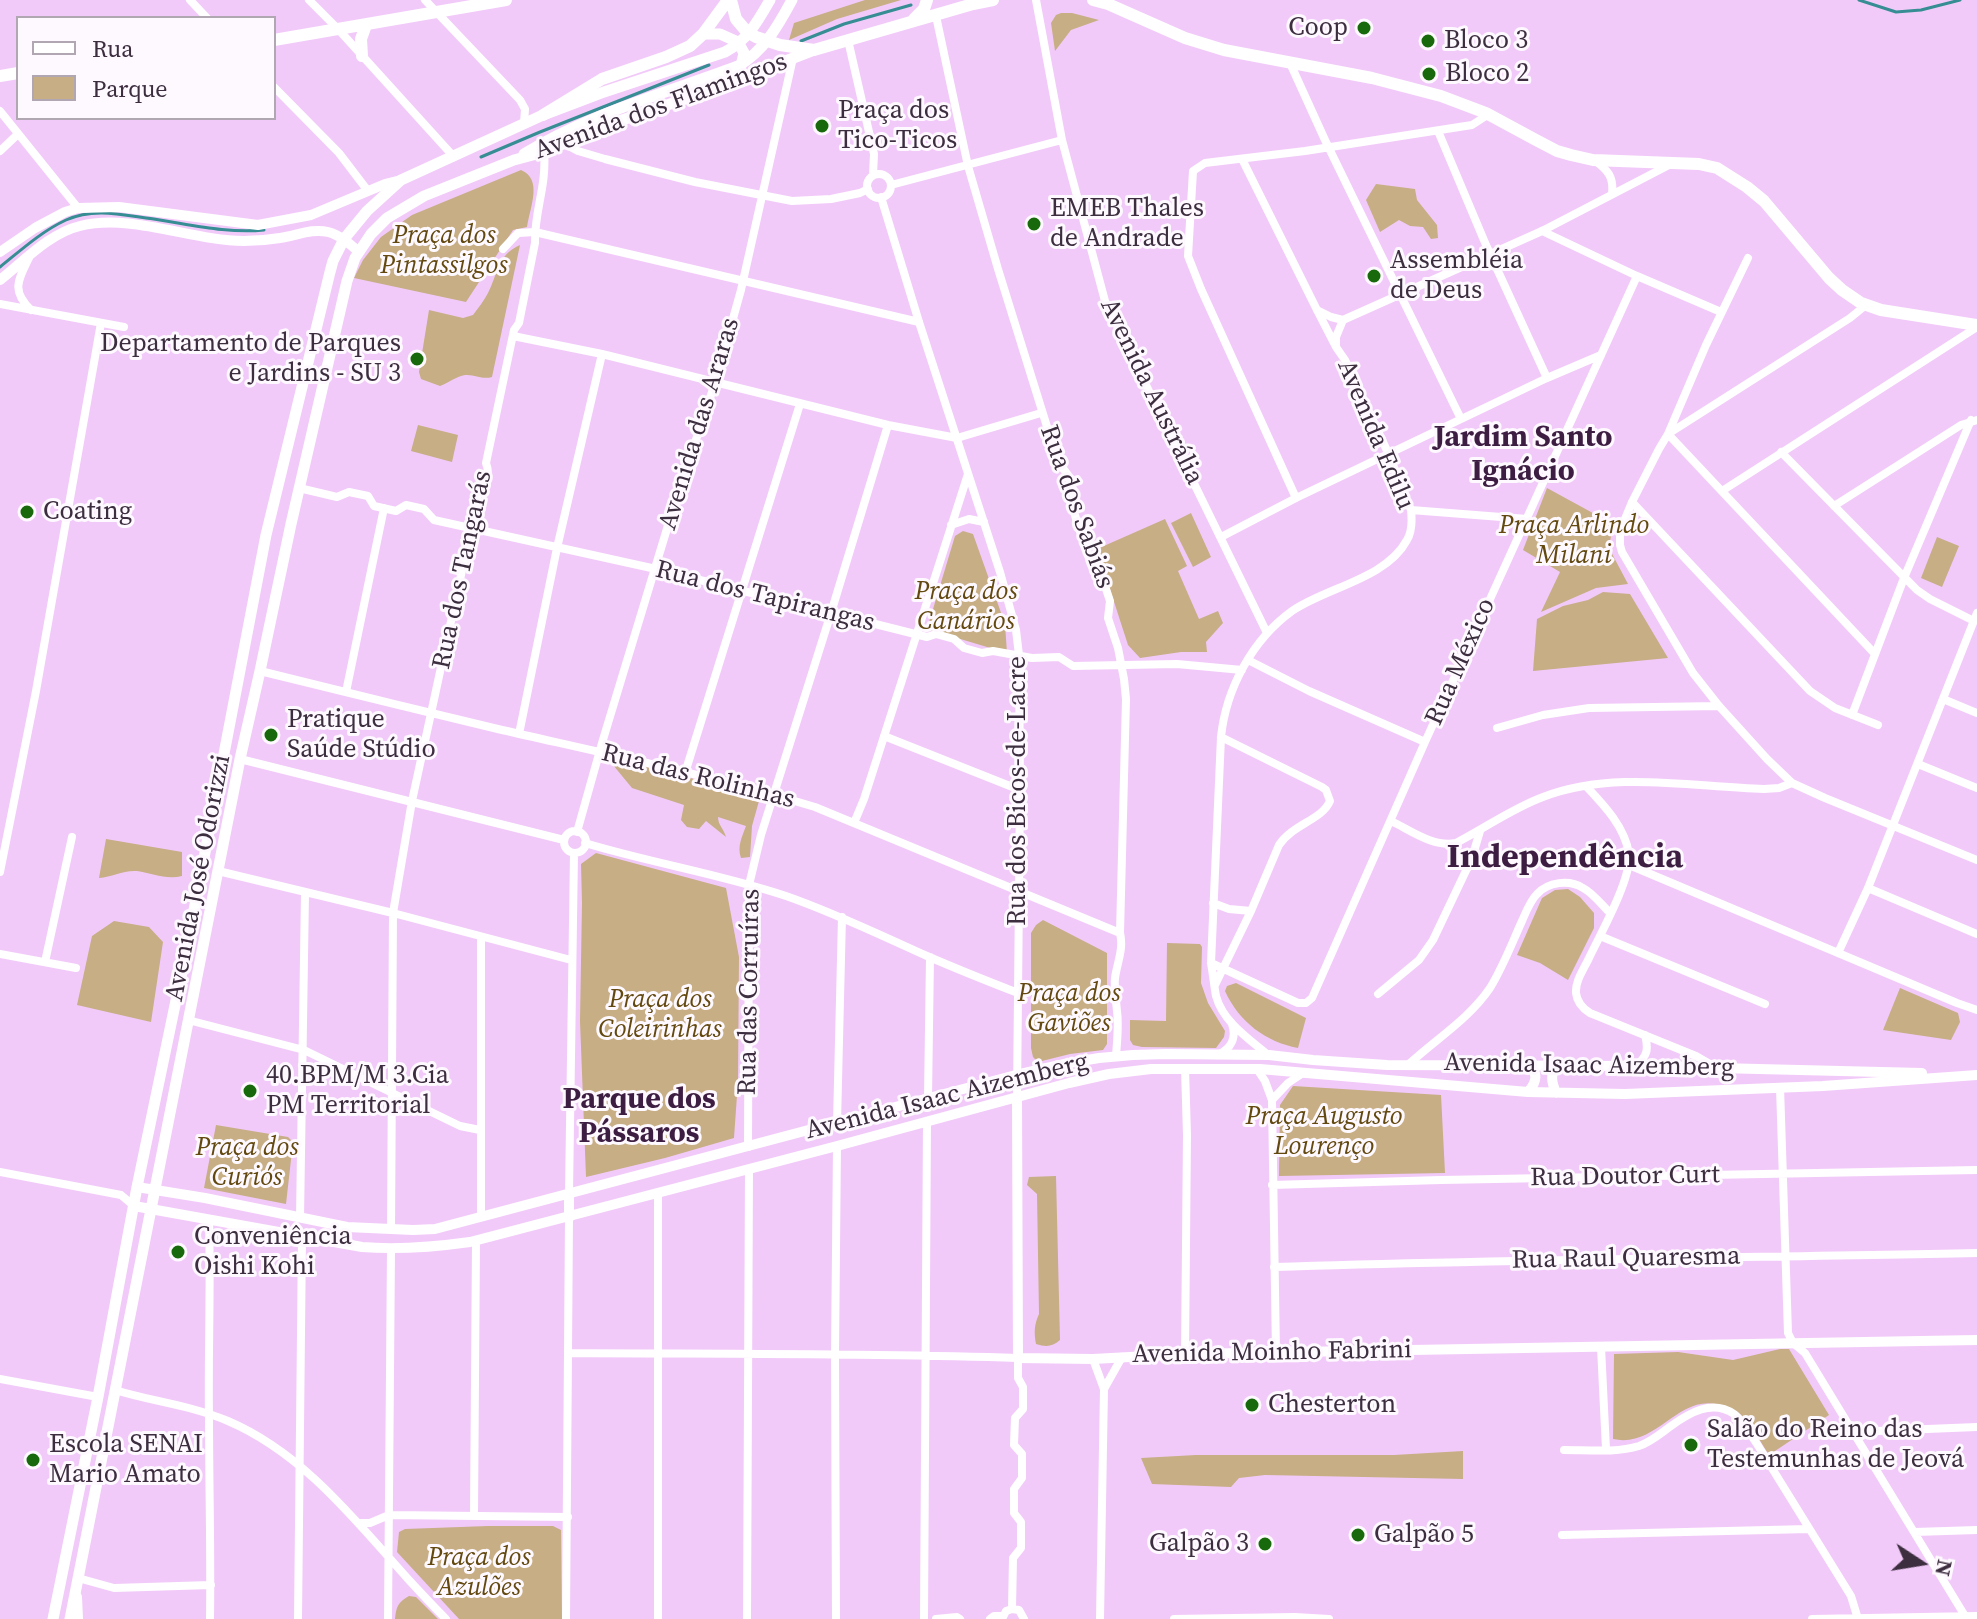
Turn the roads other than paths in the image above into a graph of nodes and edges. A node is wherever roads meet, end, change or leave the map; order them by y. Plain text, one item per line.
1 (190, 0) edge
2 (309, 0) edge
3 (425, 0) edge
4 (506, 0) edge
5 (730, 0) edge
6 (770, 0) edge
7 (792, 0) edge
8 (927, 0) edge
9 (993, 0) edge
10 (1036, 0) edge
11 (1093, 0) edge
12 (1105, 2) edge
13 (438, 13) junction
14 (205, 16) edge
15 (936, 16) junction
16 (907, 23) junction
17 (366, 25) junction
18 (338, 29) junction
19 (703, 34) junction
20 (276, 40) edge
21 (848, 40) junction
22 (814, 50) junction
23 (362, 56) junction
24 (793, 58) junction
25 (1290, 63) junction
26 (728, 83) junction
27 (276, 89) edge
28 (0, 111) edge
29 (1489, 114) junction
30 (543, 115) junction
31 (524, 124) junction
32 (1438, 131) junction
33 (18, 134) junction
34 (1062, 140) junction
35 (565, 144) junction
36 (1328, 146) junction
37 (0, 151) edge
38 (544, 152) junction
39 (454, 157) junction
40 (1242, 159) junction
41 (514, 160) junction
42 (1593, 160) junction
43 (1673, 163) junction
44 (968, 166) junction
45 (873, 175) junction
46 (401, 180) junction
47 (891, 185) junction
48 (868, 189) junction
49 (368, 191) junction
50 (1612, 194) junction
51 (762, 196) junction
52 (881, 197) junction
53 (78, 208) junction
54 (1542, 231) junction
55 (535, 232) junction
56 (344, 239) junction
57 (503, 249) dead end
58 (0, 252) edge
59 (1490, 254) junction
60 (30, 255) junction
61 (357, 255) junction
62 (1748, 258) dead end
63 (1637, 276) junction
64 (0, 280) edge
65 (744, 280) junction
66 (1400, 295) junction
67 (0, 304) edge
68 (1866, 305) junction
69 (31, 310) junction
70 (1317, 310) junction
71 (1721, 312) junction
72 (1343, 320) junction
73 (919, 322) junction
74 (101, 323) junction
75 (1977, 326) edge
76 (124, 327) dead end
77 (513, 336) junction
78 (1336, 347) junction
79 (602, 354) junction
80 (1601, 355) junction
81 (1547, 378) junction
82 (715, 383) junction
83 (800, 404) junction
84 (1041, 413) junction
85 (1461, 419) junction
86 (1974, 420) edge
87 (888, 425) junction
88 (1668, 434) junction
89 (957, 438) junction
90 (1781, 452) junction
91 (1389, 455) junction
92 (968, 472) junction
93 (299, 488) junction
94 (1722, 491) junction
95 (1296, 498) junction
96 (1632, 502) junction
97 (1834, 506) junction
98 (384, 508) junction
99 (1411, 510) junction
100 (1527, 519) junction
101 (984, 522) junction
102 (951, 525) junction
103 (471, 529) junction
104 (1221, 537) junction
105 (557, 548) junction
106 (656, 569) junction
107 (1904, 578) junction
108 (742, 592) junction
109 (831, 613) junction
110 (1975, 617) edge
111 (1267, 633) junction
112 (916, 634) junction
113 (1973, 638) edge
114 (1875, 654) junction
115 (1019, 655) junction
116 (1248, 660) junction
117 (1121, 665) junction
118 (1242, 670) junction
119 (260, 671) junction
120 (346, 692) junction
121 (1943, 699) junction
122 (1719, 706) junction
123 (1977, 713) edge
124 (432, 714) junction
125 (1852, 715) junction
126 (1878, 725) dead end
127 (1497, 728) dead end
128 (519, 734) junction
129 (884, 736) junction
130 (1221, 737) junction
131 (1425, 742) junction
132 (599, 751) junction
133 (240, 759) junction
134 (1918, 764) junction
135 (685, 773) junction
136 (1792, 783) junction
137 (1586, 786) junction
138 (1977, 788) edge
139 (1020, 790) junction
140 (774, 794) junction
141 (412, 801) junction
142 (1391, 821) junction
143 (854, 823) junction
144 (1892, 826) junction
145 (1480, 831) junction
146 (577, 832) junction
147 (72, 837) dead end
148 (564, 840) junction
149 (585, 843) junction
150 (1450, 845) junction
151 (574, 853) junction
152 (1977, 860) edge
153 (1629, 865) junction
154 (1467, 869) junction
155 (218, 871) junction
156 (0, 872) edge
157 (749, 885) junction
158 (1868, 888) junction
159 (1019, 892) junction
160 (305, 893) junction
161 (1213, 903) junction
162 (1251, 911) junction
163 (393, 913) junction
164 (1610, 913) junction
165 (842, 917) junction
166 (1120, 933) junction
167 (1977, 934) edge
168 (1600, 936) junction
169 (481, 937) junction
170 (1838, 953) junction
171 (0, 954) edge
172 (930, 957) junction
173 (571, 960) junction
174 (45, 962) junction
175 (1211, 963) junction
176 (76, 968) dead end
177 (1224, 968) junction
178 (1215, 985) junction
179 (1018, 993) junction
180 (1378, 994) dead end
181 (1765, 1004) dead end
182 (1977, 1010) edge
183 (188, 1020) junction
184 (1232, 1024) junction
185 (1645, 1035) junction
186 (304, 1050) junction
187 (1218, 1055) junction
188 (1269, 1055) junction
189 (1116, 1056) junction
190 (1069, 1063) junction
191 (1409, 1064) junction
192 (1529, 1065) junction
193 (1558, 1065) junction
194 (1636, 1066) junction
195 (1715, 1067) junction
196 (1185, 1068) junction
197 (1257, 1069) junction
198 (1303, 1073) junction
199 (1016, 1075) junction
200 (1964, 1075) junction
201 (1977, 1075) edge
202 (1069, 1083) junction
203 (1780, 1087) junction
204 (1528, 1092) junction
205 (1556, 1093) junction
206 (393, 1094) junction
207 (1017, 1097) junction
208 (928, 1098) junction
209 (1272, 1100) junction
210 (927, 1122) junction
211 (837, 1123) junction
212 (480, 1130) junction
213 (837, 1146) junction
214 (748, 1147) junction
215 (749, 1169) junction
216 (1977, 1170) edge
217 (0, 1172) edge
218 (1783, 1173) junction
219 (1272, 1185) junction
220 (137, 1187) junction
221 (154, 1190) junction
222 (569, 1193) junction
223 (658, 1193) junction
224 (121, 1195) junction
225 (134, 1206) junction
226 (150, 1209) junction
227 (481, 1217) junction
228 (300, 1218) junction
229 (569, 1218) junction
230 (209, 1219) junction
231 (391, 1229) junction
232 (302, 1237) junction
233 (476, 1241) junction
234 (391, 1249) junction
235 (1977, 1253) edge
236 (1785, 1257) junction
237 (1274, 1267) junction
238 (1977, 1340) edge
239 (1793, 1343) junction
240 (1601, 1347) junction
241 (568, 1353) junction
242 (1276, 1353) junction
243 (748, 1354) junction
244 (835, 1354) junction
245 (1185, 1354) junction
246 (659, 1355) junction
247 (925, 1355) junction
248 (1122, 1357) junction
249 (1018, 1358) junction
250 (1093, 1359) junction
251 (0, 1379) edge
252 (1104, 1389) junction
253 (115, 1390) junction
254 (98, 1397) junction
255 (209, 1414) junction
256 (1977, 1427) edge
257 (1852, 1432) junction
258 (1606, 1449) junction
259 (1564, 1450) dead end
260 (299, 1466) junction
261 (389, 1515) junction
262 (474, 1516) junction
263 (568, 1517) junction
264 (359, 1523) junction
265 (1809, 1529) junction
266 (1977, 1530) edge
267 (1915, 1532) junction
268 (1562, 1535) dead end
269 (388, 1556) junction
270 (78, 1582) junction
271 (211, 1585) junction
272 (1012, 1609) junction
273 (1965, 1616) junction
274 (1977, 1616) edge
275 (1002, 1618) edge
276 (1858, 1618) edge
277 (50, 1619) edge
278 (70, 1619) edge
279 (78, 1619) edge
280 (210, 1619) edge
281 (298, 1619) edge
282 (388, 1619) edge
283 (446, 1619) edge
284 (566, 1619) edge
285 (658, 1619) edge
286 (747, 1619) edge
287 (836, 1619) edge
288 (924, 1619) edge
289 (936, 1619) edge
290 (960, 1619) edge
291 (990, 1619) edge
292 (1025, 1619) edge
293 (1100, 1619) edge
294 (1174, 1619) edge
295 (1329, 1619) edge
296 (1812, 1619) edge

1 - 14 street
2 - 18 street
3 - 13 street
4 - 13 main road
5 - 19 main road
5 - 22 main road
6 - 30 main road, Avenida José Odorizzi
7 - 41 main road
8 - 16 main road
9 - 15 main road, Avenida dos Flamingos
10 - 34 street, Avenida Austrália
11 - 12 main road
12 - 25 main road
13 - 17 main road
13 - 31 street
15 - 16 main road, Avenida dos Flamingos
15 - 44 street, Rua dos Sabiás
16 - 21 main road, Avenida dos Flamingos
17 - 18 main road
17 - 23 main road
18 - 20 main road
18 - 23 street
19 - 26 main road
19 - 30 main road
21 - 22 main road, Avenida dos Flamingos
21 - 45 street
22 - 24 main road, Avenida dos Flamingos
23 - 39 street
24 - 26 main road, Avenida dos Flamingos
24 - 51 street, Avenida das Araras
25 - 29 main road
25 - 36 street
26 - 35 main road, Avenida dos Flamingos
27 - 49 street
28 - 33 street
29 - 32 street
29 - 42 main road
30 - 31 main road, Avenida José Odorizzi
31 - 39 main road, Avenida José Odorizzi
32 - 36 street
32 - 59 street
33 - 37 street
33 - 53 street
34 - 44 street
34 - 104 street, Avenida Austrália
35 - 38 main road, Avenida dos Flamingos
35 - 51 street
36 - 40 street
36 - 66 street
38 - 41 main road, Avenida dos Flamingos
38 - 55 street, Rua dos Tangarás
39 - 46 main road, Avenida José Odorizzi
40 - 70 street, Avenida Edilu
40 - 95 street
41 - 61 main road, Avenida dos Flamingos
42 - 43 main road
42 - 50 street
43 - 50 street
43 - 68 main road
44 - 47 street
44 - 84 street, Rua dos Sabiás
45 - 47 street
45 - 48 street
46 - 49 street
46 - 56 main road, Avenida José Odorizzi
47 - 52 street
48 - 51 street
48 - 52 street
49 - 53 street
50 - 54 street
51 - 65 street, Avenida das Araras
52 - 73 street, Rua dos Bicos-de-Lacre
53 - 58 street
54 - 59 street
54 - 63 street
55 - 57 street
55 - 65 street
55 - 77 street, Rua dos Tangarás
56 - 60 street
56 - 61 street
56 - 220 main road, Avenida José Odorizzi
59 - 66 street
59 - 81 street
60 - 64 street
60 - 69 street
61 - 93 main road, Avenida José Odorizzi
62 - 71 street
63 - 71 street
63 - 80 street, Rua México
65 - 73 street
65 - 82 street, Avenida das Araras
66 - 72 street
66 - 85 street
67 - 69 street
68 - 75 main road
68 - 88 street
69 - 74 street
70 - 72 street
70 - 78 street, Avenida Edilu
71 - 88 street
72 - 78 street
73 - 89 street, Rua dos Bicos-de-Lacre
74 - 76 street
74 - 156 street
75 - 90 street
77 - 79 street
77 - 103 street, Rua dos Tangarás
78 - 91 street, Avenida Edilu
79 - 82 street
79 - 105 street
80 - 81 street
80 - 100 street, Rua México
81 - 85 street
82 - 83 street
82 - 106 street, Avenida das Araras
83 - 87 street
83 - 108 street
84 - 89 street
84 - 117 street, Rua dos Sabiás
85 - 91 street
86 - 97 street
86 - 107 street
87 - 89 street
87 - 109 street, Rua das Corruíras
88 - 94 street
88 - 96 street
89 - 92 street, Rua dos Bicos-de-Lacre
90 - 94 street
90 - 97 street
91 - 95 street
91 - 99 street, Avenida Edilu
92 - 101 street, Rua dos Bicos-de-Lacre
92 - 102 street
93 - 98 street, Rua dos Tapirangas
93 - 119 main road, Avenida José Odorizzi
94 - 114 street
95 - 104 street
96 - 122 street
96 - 125 street
97 - 107 street
98 - 103 street, Rua dos Tapirangas
98 - 120 street
99 - 100 street
99 - 111 street, Avenida Edilu
100 - 131 street, Rua México
101 - 102 street
101 - 115 street, Rua dos Bicos-de-Lacre
102 - 112 street
103 - 105 street, Rua dos Tapirangas
103 - 124 street, Rua dos Tangarás
104 - 111 street, Avenida Austrália
105 - 106 street, Rua dos Tapirangas
105 - 128 street
106 - 108 street, Rua dos Tapirangas
106 - 132 street, Avenida das Araras
107 - 110 street
107 - 114 street
108 - 109 street, Rua dos Tapirangas
108 - 135 street
109 - 112 street, Rua dos Tapirangas
109 - 140 street, Rua das Corruíras
110 - 113 street
111 - 116 street, Avenida Edilu
112 - 115 street, Rua dos Tapirangas
112 - 129 street
113 - 121 street
114 - 125 street
115 - 117 street, Rua dos Tapirangas
115 - 139 street, Rua dos Bicos-de-Lacre
116 - 118 street, Avenida Edilu
116 - 131 street
117 - 118 street, Rua dos Tapirangas
117 - 166 street, Rua dos Sabiás
118 - 130 street, Avenida Edilu
119 - 120 street, Rua das Rolinhas
119 - 133 main road, Avenida José Odorizzi
120 - 124 street, Rua das Rolinhas
121 - 123 street
121 - 134 street
122 - 127 street
122 - 136 street
124 - 128 street, Rua das Rolinhas
124 - 141 street, Rua dos Tangarás
125 - 126 street
128 - 132 street, Rua das Rolinhas
129 - 139 street
129 - 143 street
130 - 161 street, Avenida Edilu
130 - 162 street
131 - 142 street, Rua México
132 - 135 street, Rua das Rolinhas
132 - 146 street, Avenida das Araras
133 - 141 street
133 - 155 main road, Avenida José Odorizzi
134 - 138 street
134 - 144 street
135 - 140 street, Rua das Rolinhas
136 - 137 street
136 - 144 street
137 - 145 street
137 - 153 street
139 - 159 street, Rua dos Bicos-de-Lacre
140 - 143 street, Rua das Rolinhas
140 - 157 street, Rua das Corruíras
141 - 148 street
141 - 163 street, Rua dos Tangarás
142 - 150 street
142 - 177 street, Rua México
143 - 159 street, Rua das Rolinhas
144 - 152 street
144 - 158 street
145 - 150 street
145 - 154 street
146 - 148 street
146 - 149 street
147 - 174 street
148 - 151 street
149 - 151 street
149 - 157 street
150 - 154 street
151 - 173 street
153 - 164 street
153 - 170 street
154 - 180 street
155 - 160 street
155 - 183 main road, Avenida José Odorizzi
157 - 165 street
157 - 214 street, Rua das Corruíras
158 - 167 street
158 - 170 street
159 - 166 street, Rua das Rolinhas
159 - 179 street, Rua dos Bicos-de-Lacre
160 - 163 street
160 - 186 street
161 - 162 street
161 - 175 street, Avenida Edilu
162 - 177 street
163 - 169 street
163 - 206 street, Rua dos Tangarás
164 - 168 street
164 - 191 street
165 - 172 street
165 - 211 street
166 - 189 street, Rua dos Sabiás
168 - 181 street
168 - 185 street
169 - 173 street
169 - 212 street
170 - 182 street
171 - 174 street
172 - 179 street
172 - 208 street
173 - 222 street
174 - 176 street
175 - 177 street
175 - 178 street, Avenida Edilu
177 - 178 street
178 - 184 street, Avenida Edilu
179 - 199 street, Rua dos Bicos-de-Lacre
183 - 186 street
183 - 221 main road, Avenida José Odorizzi
184 - 187 street
184 - 188 street, Avenida Edilu
185 - 194 street
185 - 195 street
186 - 206 street
186 - 228 street
187 - 188 street, Avenida Isaac Aizemberg
187 - 189 street, Avenida Isaac Aizemberg
188 - 191 street, Avenida Isaac Aizemberg
189 - 190 street, Avenida Isaac Aizemberg
190 - 199 street, Avenida Isaac Aizemberg
190 - 202 street
191 - 192 street, Avenida Isaac Aizemberg
192 - 193 street, Avenida Isaac Aizemberg
192 - 204 street
193 - 194 street, Avenida Isaac Aizemberg
193 - 205 street
194 - 195 street, Avenida Isaac Aizemberg
195 - 200 street, Avenida Isaac Aizemberg
196 - 197 street, Avenida Isaac Aizemberg
196 - 202 street, Avenida Isaac Aizemberg
196 - 245 street
197 - 198 street, Avenida Isaac Aizemberg
197 - 209 street
198 - 204 street, Avenida Isaac Aizemberg
198 - 209 street
199 - 207 street, Rua dos Bicos-de-Lacre
199 - 208 street, Avenida Isaac Aizemberg
200 - 201 street, Avenida Isaac Aizemberg
200 - 203 street, Avenida Isaac Aizemberg
202 - 207 street, Avenida Isaac Aizemberg
203 - 205 street, Avenida Isaac Aizemberg
203 - 218 street
204 - 205 street, Avenida Isaac Aizemberg
206 - 212 street
206 - 231 street, Rua dos Tangarás
207 - 210 street, Avenida Isaac Aizemberg
207 - 249 street, Rua dos Bicos-de-Lacre
208 - 211 street, Avenida Isaac Aizemberg
209 - 219 street
210 - 213 street, Avenida Isaac Aizemberg
210 - 247 street
211 - 214 street, Avenida Isaac Aizemberg
212 - 227 street
213 - 215 street, Avenida Isaac Aizemberg
213 - 244 street
214 - 222 street, Avenida Isaac Aizemberg
215 - 223 street, Avenida Isaac Aizemberg
215 - 243 street
216 - 218 street, Rua Doutor Curt
217 - 224 street
218 - 219 street, Rua Doutor Curt
218 - 236 street
219 - 237 street
220 - 221 street, Avenida Isaac Aizemberg
220 - 224 street
220 - 225 main road, Avenida José Odorizzi
221 - 226 main road, Avenida José Odorizzi
221 - 228 street, Avenida Isaac Aizemberg
222 - 227 street, Avenida Isaac Aizemberg
222 - 229 street
223 - 229 street, Avenida Isaac Aizemberg
223 - 246 street
224 - 225 street
225 - 226 street, Avenida Isaac Aizemberg
225 - 254 main road, Avenida José Odorizzi
226 - 230 street, Avenida Isaac Aizemberg
226 - 253 main road, Avenida José Odorizzi
227 - 231 street, Avenida Isaac Aizemberg
228 - 231 street, Avenida Isaac Aizemberg
229 - 233 street, Avenida Isaac Aizemberg
229 - 241 street
230 - 232 street, Avenida Isaac Aizemberg
230 - 255 street
232 - 234 street, Avenida Isaac Aizemberg
232 - 260 street
233 - 234 street, Avenida Isaac Aizemberg
233 - 262 street
234 - 261 street
235 - 236 street, Rua Raul Quaresma
236 - 237 street, Rua Raul Quaresma
236 - 239 street
237 - 242 street
238 - 239 street, Avenida Moinho Fabrini
239 - 240 street, Avenida Moinho Fabrini
239 - 257 street
240 - 242 street, Avenida Moinho Fabrini
240 - 258 street
241 - 246 street, Avenida Moinho Fabrini
241 - 263 street
242 - 245 street, Avenida Moinho Fabrini
243 - 244 street, Avenida Moinho Fabrini
243 - 246 street, Avenida Moinho Fabrini
243 - 286 street
244 - 247 street, Avenida Moinho Fabrini
244 - 287 street
245 - 248 street, Avenida Moinho Fabrini
246 - 285 street
247 - 249 street, Avenida Moinho Fabrini
247 - 288 street
248 - 250 street, Avenida Moinho Fabrini
248 - 252 street
249 - 250 street, Avenida Moinho Fabrini
249 - 272 street
250 - 252 street
251 - 254 street
252 - 293 street
253 - 255 street
253 - 270 main road, Avenida José Odorizzi
254 - 277 main road, Avenida José Odorizzi
255 - 260 street
255 - 271 street
256 - 257 street
257 - 267 street
258 - 259 street
258 - 265 street
260 - 264 street
260 - 281 street
261 - 262 street
261 - 264 street
261 - 269 street
262 - 263 street
263 - 284 street
264 - 269 street
265 - 268 street
265 - 276 street
266 - 267 street
267 - 273 street
269 - 282 street
269 - 283 street
270 - 271 street
270 - 278 main road, Avenida José Odorizzi
270 - 279 street, Avenida José Odorizzi
271 - 280 street
272 - 275 street
272 - 292 street
273 - 274 street
273 - 276 street
275 - 291 street
276 - 296 street
289 - 290 street
294 - 295 street

